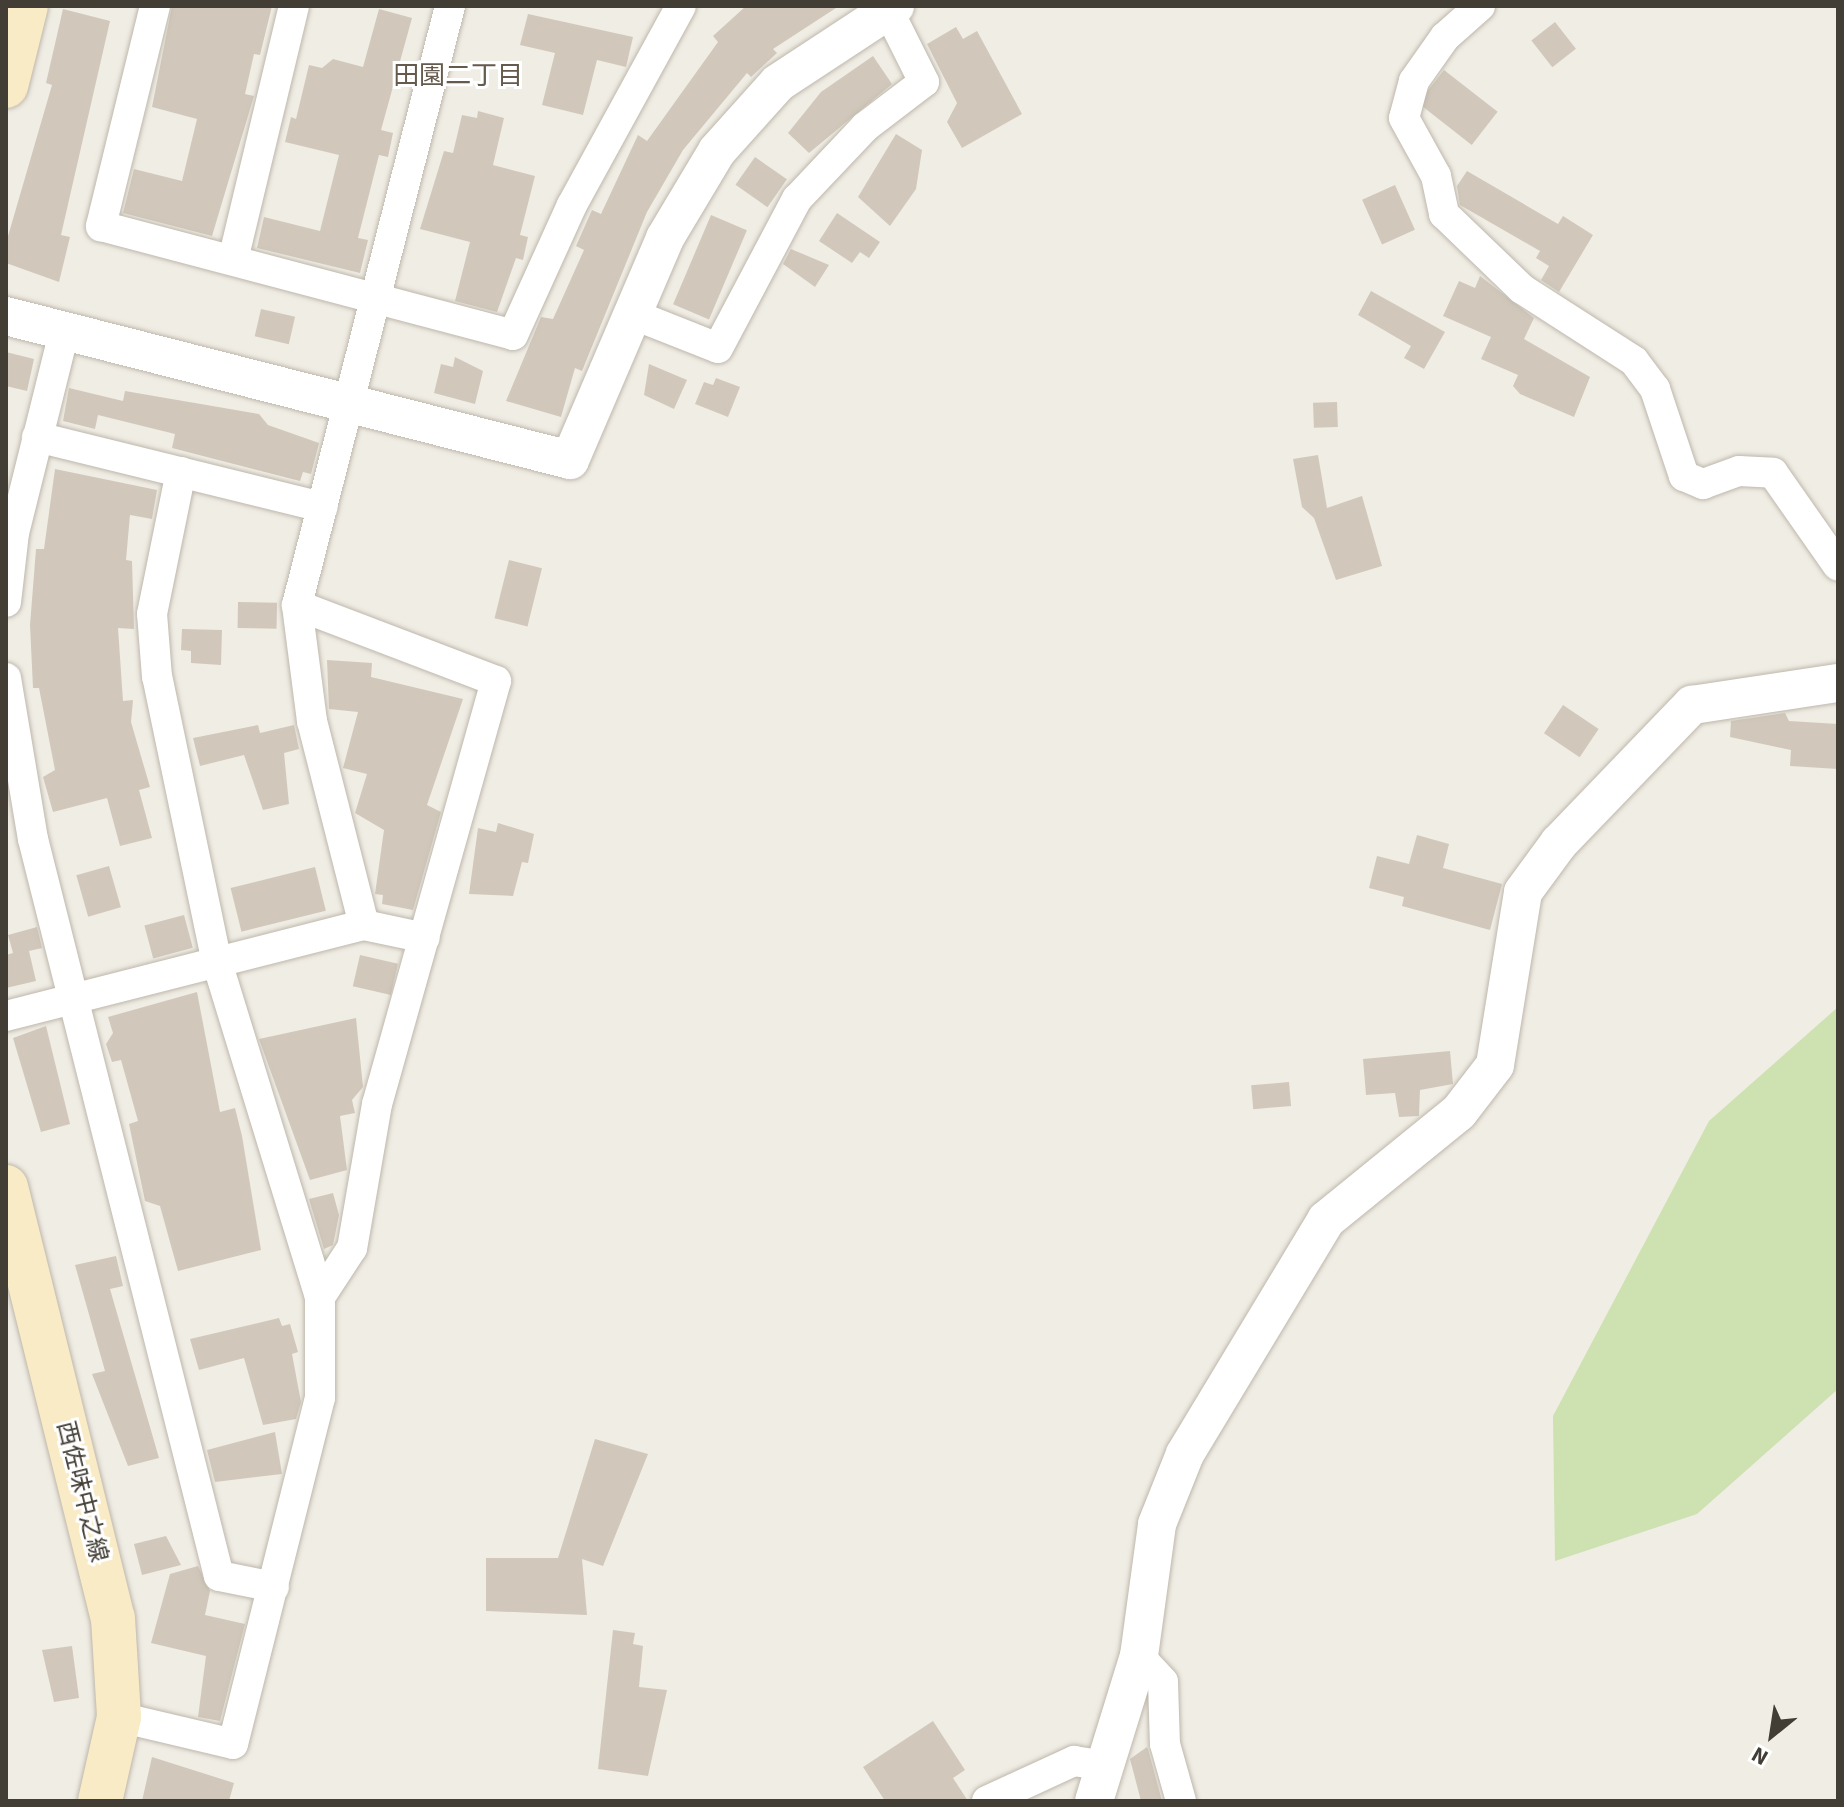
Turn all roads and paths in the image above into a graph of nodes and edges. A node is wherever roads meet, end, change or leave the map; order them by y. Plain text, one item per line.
1 (26, 6) edge
2 (155, 6) edge
3 (294, 6) edge
4 (450, 6) edge
5 (681, 6) edge
6 (1480, 6) edge
7 (892, 9) edge
8 (6, 86) edge
9 (233, 260) junction
10 (373, 297) junction
11 (632, 314) junction
12 (6, 316) edge
13 (64, 332) junction
14 (352, 401) junction
15 (37, 437) junction
16 (181, 472) junction
17 (323, 507) junction
18 (1838, 566) edge
19 (6, 602) edge
20 (297, 605) junction
21 (6, 678) edge
22 (1838, 683) edge
23 (364, 925) junction
24 (425, 938) junction
25 (217, 963) junction
26 (76, 999) junction
27 (6, 1016) edge
28 (6, 1187) edge
29 (320, 1297) junction
30 (274, 1587) junction
31 (1139, 1656) junction
32 (119, 1717) junction
33 (1107, 1766) junction
34 (100, 1801) edge
35 (987, 1801) edge
36 (1094, 1801) edge
37 (1181, 1801) edge

1 - 8 main road
2 - 9 street
3 - 9 street
4 - 10 street
5 - 10 street
6 - 18 street
7 - 11 street
7 - 11 street
9 - 10 street
10 - 14 street
11 - 14 street
12 - 13 street
13 - 14 street
13 - 15 street
14 - 17 street
15 - 16 street
15 - 19 street
16 - 17 street
16 - 25 street
17 - 20 street
20 - 23 street
20 - 24 street
21 - 26 street
22 - 31 street
23 - 24 street
23 - 25 street
24 - 29 street
25 - 26 street
25 - 29 street
26 - 27 street
26 - 30 street
28 - 32 main road, 西佐味中之線
29 - 30 street
30 - 32 street
31 - 33 street
31 - 37 street
32 - 34 main road, 西佐味中之線
33 - 35 street
33 - 36 street

